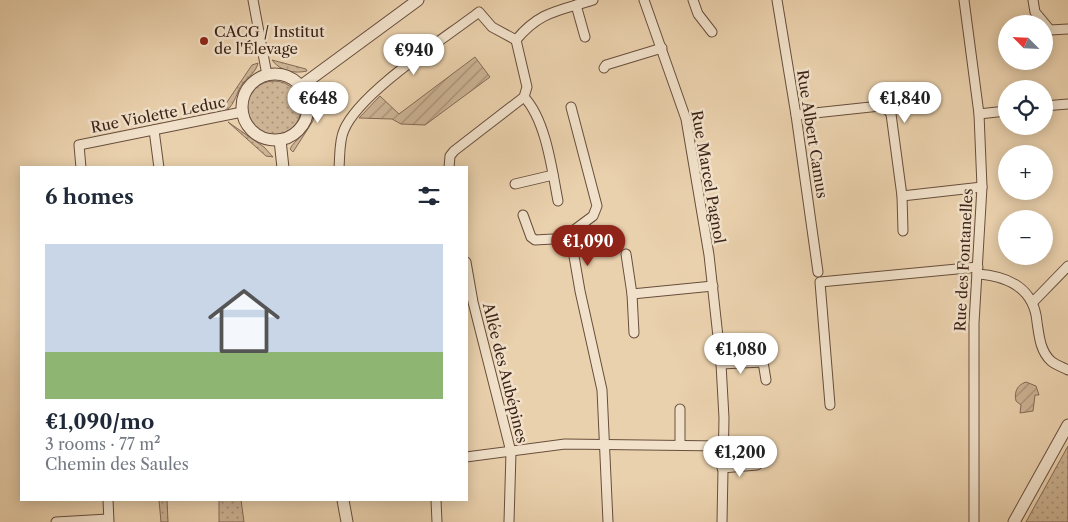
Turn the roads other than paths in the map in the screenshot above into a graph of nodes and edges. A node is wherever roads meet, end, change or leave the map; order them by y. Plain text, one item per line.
1 (253, 0) edge
2 (418, 0) edge
3 (593, 0) edge
4 (644, 0) edge
5 (693, 0) edge
6 (777, 0) edge
7 (964, 0) edge
8 (1033, 0) edge
9 (574, 4) edge
10 (1068, 29) edge
11 (712, 32) dead end
12 (585, 37) dead end
13 (516, 40) junction
14 (662, 48) junction
15 (604, 68) dead end
16 (267, 74) junction
17 (301, 86) junction
18 (524, 97) junction
19 (1068, 104) edge
20 (1053, 105) edge
21 (571, 107) dead end
22 (242, 112) junction
23 (998, 112) edge
24 (979, 114) junction
25 (796, 115) junction
26 (154, 130) junction
27 (280, 140) junction
28 (81, 166) edge
29 (159, 166) edge
30 (283, 166) edge
31 (339, 166) edge
32 (449, 166) edge
33 (553, 175) junction
34 (515, 184) dead end
35 (982, 187) junction
36 (902, 196) junction
37 (558, 201) dead end
38 (523, 215) dead end
39 (903, 232) dead end
40 (571, 238) junction
41 (626, 254) dead end
42 (1068, 266) edge
43 (978, 271) junction
44 (818, 272) dead end
45 (468, 273) edge
46 (713, 286) junction
47 (632, 294) junction
48 (1033, 302) junction
49 (634, 333) dead end
50 (761, 339) dead end
51 (763, 362) junction
52 (721, 364) junction
53 (1068, 370) edge
54 (766, 380) dead end
55 (830, 405) dead end
56 (680, 409) dead end
57 (1068, 425) edge
58 (605, 443) junction
59 (680, 445) junction
60 (722, 446) junction
61 (511, 452) junction
62 (468, 457) edge
63 (757, 465) dead end
64 (722, 468) junction
65 (108, 501) edge
66 (343, 501) edge
67 (436, 501) edge
68 (109, 520) edge
69 (56, 522) edge
70 (347, 522) edge
71 (437, 522) edge
72 (509, 522) edge
73 (608, 522) edge
74 (722, 522) edge
75 (974, 522) edge
76 (1014, 522) edge

1 - 16 street
2 - 17 street
3 - 9 street
4 - 14 street, Rue Marcel Pagnol
5 - 11 street
6 - 25 street, Rue Albert Camus
7 - 24 street, Rue des Fontanelles
8 - 10 street
9 - 12 street
9 - 13 street
13 - 18 street
13 - 31 street
14 - 15 street
14 - 46 street, Rue Marcel Pagnol
16 - 17 street
16 - 22 street
17 - 27 street
18 - 32 street
18 - 33 street
19 - 20 street
21 - 40 street
22 - 26 street, Rue Violette Leduc
22 - 27 street
23 - 24 street
24 - 35 street, Rue des Fontanelles
25 - 36 street
25 - 44 street, Rue Albert Camus
26 - 28 street, Rue Violette Leduc
26 - 29 street
27 - 30 street
33 - 34 street
33 - 37 street
35 - 36 street
35 - 43 street, Rue des Fontanelles
36 - 39 street
38 - 40 street
40 - 58 street
41 - 47 street
42 - 48 street
43 - 48 street
43 - 55 street
43 - 75 street, Rue des Fontanelles
45 - 61 street, Allée des Aubépines
46 - 47 street
46 - 52 street, Rue Marcel Pagnol
47 - 49 street
48 - 53 street
50 - 51 street
51 - 52 street
51 - 54 street
52 - 60 street, Rue Marcel Pagnol
56 - 59 street
57 - 76 street
58 - 59 street
58 - 61 street
58 - 73 street
59 - 60 street
60 - 64 street, Rue Marcel Pagnol
61 - 62 street
61 - 72 street, Allée des Aubépines
63 - 64 street
64 - 74 street, Rue Marcel Pagnol
65 - 68 street
66 - 70 street
67 - 71 street
68 - 69 street

